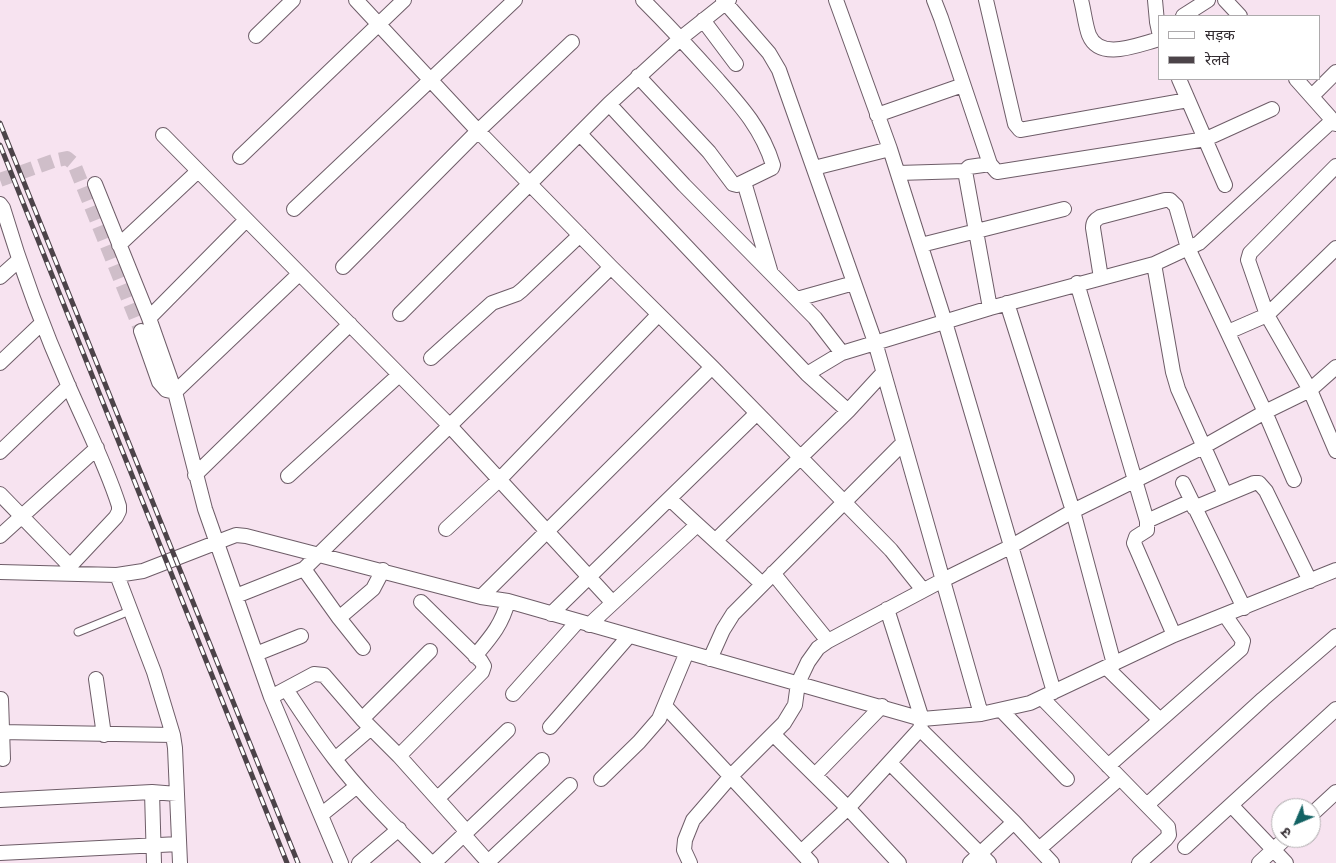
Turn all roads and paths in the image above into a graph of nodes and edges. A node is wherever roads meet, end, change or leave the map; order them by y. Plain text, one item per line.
1 (293, 0) edge
2 (356, 0) edge
3 (404, 0) edge
4 (515, 0) edge
5 (643, 0) edge
6 (836, 0) edge
7 (934, 0) edge
8 (986, 0) edge
9 (1081, 0) edge
10 (1155, 0) edge
11 (1208, 0) edge
12 (1225, 0) edge
13 (726, 1) edge
14 (1185, 15) edge
15 (1239, 15) edge
16 (703, 20) junction
17 (379, 23) junction
18 (1158, 26) edge
19 (1158, 35) edge
20 (256, 36) dead end
21 (681, 38) junction
22 (572, 42) dead end
23 (736, 64) dead end
24 (1336, 72) edge
25 (638, 76) junction
26 (430, 80) junction
27 (1179, 80) edge
28 (1297, 80) edge
29 (963, 85) junction
30 (1312, 96) junction
31 (1188, 100) junction
32 (609, 104) junction
33 (1272, 108) dead end
34 (877, 115) junction
35 (1334, 122) edge
36 (478, 131) junction
37 (580, 134) junction
38 (163, 136) dead end
39 (1206, 139) junction
40 (890, 148) junction
41 (240, 157) dead end
42 (990, 164) junction
43 (1336, 166) edge
44 (814, 168) junction
45 (198, 171) junction
46 (965, 171) junction
47 (898, 173) junction
48 (744, 182) junction
49 (95, 184) dead end
50 (531, 184) junction
51 (1225, 185) dead end
52 (1, 208) edge
53 (294, 209) dead end
54 (1064, 210) dead end
55 (246, 220) junction
56 (976, 231) junction
57 (580, 235) junction
58 (119, 245) junction
59 (921, 245) junction
60 (1188, 248) junction
61 (1336, 248) edge
62 (18, 260) junction
63 (1154, 264) junction
64 (343, 267) dead end
65 (611, 268) junction
66 (300, 274) junction
67 (771, 274) junction
68 (0, 277) edge
69 (1101, 278) junction
70 (854, 283) junction
71 (1077, 284) junction
72 (797, 299) junction
73 (1008, 303) junction
74 (990, 308) junction
75 (400, 314) dead end
76 (1267, 315) junction
77 (658, 316) junction
78 (149, 318) junction
79 (945, 322) junction
80 (42, 323) junction
81 (350, 324) junction
82 (141, 331) tunnel mouth
83 (1228, 332) junction
84 (875, 342) junction
85 (842, 353) junction
86 (431, 358) dead end
87 (0, 363) edge
88 (712, 367) junction
89 (883, 373) junction
90 (807, 374) junction
91 (399, 375) junction
92 (1333, 376) edge
93 (69, 386) junction
94 (1310, 390) junction
95 (175, 392) junction
96 (848, 412) junction
97 (1265, 412) junction
98 (756, 414) junction
99 (449, 425) junction
100 (903, 443) junction
101 (1203, 447) junction
102 (97, 448) junction
103 (1336, 451) edge
104 (0, 452) edge
105 (800, 458) junction
106 (195, 474) junction
107 (288, 476) dead end
108 (500, 479) junction
109 (1294, 480) dead end
110 (1135, 481) junction
111 (1183, 483) dead end
112 (0, 494) edge
113 (1224, 494) junction
114 (670, 499) junction
115 (844, 502) junction
116 (1193, 504) junction
117 (1073, 511) junction
118 (21, 516) junction
119 (1147, 521) junction
120 (697, 525) junction
121 (446, 530) dead end
122 (547, 531) junction
123 (0, 536) edge
124 (716, 540) junction
125 (216, 543) junction
126 (1010, 547) junction
127 (319, 554) junction
128 (304, 569) junction
129 (68, 570) junction
130 (383, 570) junction
131 (1336, 570) edge
132 (0, 572) edge
133 (773, 573) junction
134 (117, 575) junction
135 (589, 577) junction
136 (943, 580) junction
137 (1310, 581) junction
138 (762, 584) junction
139 (923, 590) junction
140 (236, 596) junction
141 (481, 597) junction
142 (508, 601) junction
143 (421, 602) dead end
144 (612, 602) junction
145 (1244, 608) junction
146 (887, 609) junction
147 (132, 610) junction
148 (551, 614) junction
149 (1225, 616) junction
150 (339, 618) junction
151 (584, 623) junction
152 (78, 632) dead end
153 (1174, 635) junction
154 (301, 636) dead end
155 (629, 636) junction
156 (1336, 636) edge
157 (828, 641) junction
158 (363, 648) dead end
159 (430, 651) dead end
160 (687, 652) junction
161 (256, 654) junction
162 (475, 656) junction
163 (710, 659) junction
164 (1110, 666) junction
165 (96, 679) dead end
166 (798, 683) junction
167 (286, 689) junction
168 (513, 694) dead end
169 (1048, 695) junction
170 (271, 697) junction
171 (1, 699) edge
172 (665, 706) junction
173 (882, 706) junction
174 (1336, 709) edge
175 (1002, 711) junction
176 (981, 714) junction
177 (1160, 720) junction
178 (366, 724) junction
179 (921, 724) junction
180 (550, 727) dead end
181 (508, 730) dead end
182 (2, 732) edge
183 (773, 734) junction
184 (104, 735) junction
185 (173, 735) junction
186 (399, 756) junction
187 (3, 759) dead end
188 (335, 759) junction
189 (542, 760) dead end
190 (890, 763) junction
191 (1108, 766) junction
192 (815, 775) junction
193 (731, 776) junction
194 (1120, 778) junction
195 (601, 779) dead end
196 (1068, 779) dead end
197 (358, 786) junction
198 (570, 786) dead end
199 (152, 792) junction
200 (1336, 792) edge
201 (177, 794) junction
202 (438, 798) junction
203 (0, 800) edge
204 (1148, 804) junction
205 (1231, 805) junction
206 (1321, 806) edge
207 (848, 808) junction
208 (321, 815) junction
209 (1014, 822) junction
210 (398, 829) junction
211 (466, 834) junction
212 (179, 844) junction
213 (153, 846) junction
214 (1185, 847) dead end
215 (1039, 849) junction
216 (1274, 850) junction
217 (801, 852) junction
218 (0, 853) edge
219 (980, 860) edge
220 (488, 862) edge
221 (154, 863) edge
222 (180, 863) edge
223 (341, 863) edge
224 (359, 863) edge
225 (432, 863) edge
226 (690, 863) edge
227 (811, 863) edge
228 (900, 863) edge
229 (1052, 863) edge
230 (1139, 863) edge
231 (1259, 863) edge
232 (1286, 863) edge

1 - 20 street
2 - 17 street
3 - 17 street
4 - 26 street
5 - 21 street
6 - 34 street
7 - 29 street
8 - 31 street
9 - 19 street
10 - 18 street
11 - 14 street
12 - 15 street
13 - 16 street
13 - 44 street
16 - 21 street
16 - 23 street
17 - 26 street
17 - 41 street
21 - 25 street
21 - 48 street
22 - 36 street
24 - 30 street
25 - 32 street
25 - 48 street
26 - 36 street
26 - 53 street
27 - 31 street
28 - 30 street
29 - 34 street
29 - 42 street
30 - 35 street
31 - 39 street
32 - 37 street
32 - 67 street
33 - 39 street
34 - 40 street
35 - 60 street
36 - 50 street
36 - 64 street
37 - 50 street
37 - 90 street
38 - 45 street
39 - 42 street
39 - 51 street
40 - 44 street
40 - 47 street
42 - 46 street
43 - 76 street
44 - 70 street
45 - 55 street
45 - 58 street
46 - 47 street
46 - 56 street
47 - 59 street
48 - 67 street
49 - 58 street
50 - 57 street
50 - 75 street
52 - 62 street
54 - 56 street
55 - 66 street
55 - 78 street
56 - 59 street
56 - 74 street
57 - 65 street
57 - 86 street
58 - 78 street
59 - 79 street
60 - 63 street
60 - 69 street
60 - 83 street
61 - 76 street
62 - 68 street
62 - 80 street
63 - 69 street
63 - 101 street
65 - 77 street
65 - 99 street
66 - 81 street
66 - 95 street
67 - 72 street
69 - 71 street
70 - 72 street
70 - 84 street
71 - 73 street
71 - 110 street
72 - 85 street
73 - 74 street
73 - 117 street
74 - 79 street
76 - 83 street
76 - 94 street
77 - 88 street
77 - 108 street
78 - 95 street
79 - 84 street
79 - 126 street
80 - 87 street
80 - 93 street
81 - 91 street
81 - 106 street
82 - 95 street
83 - 97 street
84 - 85 street
84 - 89 street
85 - 90 street
88 - 98 street
88 - 122 street
89 - 96 street
89 - 100 street
90 - 96 street
91 - 99 street
91 - 107 street
92 - 94 street
93 - 102 street
93 - 104 street
94 - 97 street
94 - 103 street
95 - 106 street
96 - 105 street
97 - 101 street
97 - 109 street
98 - 105 street
98 - 114 street
99 - 108 street
99 - 127 street
100 - 115 street
100 - 136 street
101 - 110 street
101 - 113 street
102 - 118 street
102 - 129 street
105 - 115 street
105 - 124 street
106 - 125 street
108 - 121 street
108 - 122 street
110 - 117 street
110 - 119 street
111 - 116 street
112 - 118 street
113 - 116 street
113 - 137 street
114 - 120 street
114 - 135 street
115 - 133 street
115 - 139 street
116 - 119 street
116 - 145 street
117 - 126 street
117 - 164 street
118 - 123 street
118 - 129 street
119 - 153 street
120 - 124 street
120 - 144 street
122 - 135 street
122 - 141 street
124 - 138 street
125 - 127 street
125 - 134 street
125 - 140 street
126 - 136 street
126 - 169 street
127 - 128 street
127 - 130 street
128 - 140 street
128 - 150 street
129 - 132 street
129 - 134 street
130 - 141 street
130 - 150 street
131 - 137 street
133 - 138 street
133 - 157 street
134 - 147 street
135 - 144 street
135 - 148 street
136 - 139 street
136 - 176 street
137 - 145 street
138 - 163 street
139 - 146 street
140 - 161 street
141 - 142 street
142 - 148 street
142 - 162 street
143 - 162 street
144 - 151 street
145 - 149 street
146 - 157 street
146 - 179 street
147 - 152 lane
147 - 185 street
148 - 151 street
149 - 153 street
149 - 177 street
150 - 158 street
151 - 155 street
151 - 168 street
153 - 164 street
154 - 161 street
155 - 160 street
155 - 180 street
156 - 204 street
157 - 166 street
159 - 178 street
160 - 163 street
160 - 172 street
161 - 170 street
162 - 186 street
163 - 166 street
164 - 169 street
164 - 177 street
165 - 184 street
166 - 173 street
166 - 183 street
167 - 170 street
167 - 178 street
167 - 188 street
169 - 175 street
169 - 191 street
170 - 208 street
171 - 182 street
172 - 193 street
172 - 195 street
173 - 179 street
173 - 192 street
174 - 205 street
175 - 176 street
175 - 196 street
176 - 179 street
177 - 191 street
178 - 186 street
178 - 188 street
179 - 190 street
179 - 209 street
181 - 202 street
182 - 184 street
182 - 187 street
183 - 192 street
183 - 193 street
184 - 185 street
185 - 201 street
186 - 202 street
188 - 197 street
189 - 211 street
190 - 207 street
190 - 219 street
191 - 194 street
192 - 207 street
193 - 217 street
193 - 226 street
194 - 204 street
194 - 215 street
197 - 208 street
197 - 210 street
198 - 220 street
199 - 201 street
199 - 203 street
199 - 213 street
200 - 206 street
201 - 212 street
202 - 211 street
204 - 230 street
205 - 214 street
205 - 216 street
207 - 217 street
207 - 228 street
208 - 223 street
209 - 215 street
209 - 219 street
210 - 224 street
210 - 225 street
211 - 220 street
211 - 225 street
212 - 213 street
212 - 222 street
213 - 218 street
213 - 221 street
215 - 229 street
216 - 231 street
216 - 232 street
217 - 227 street

